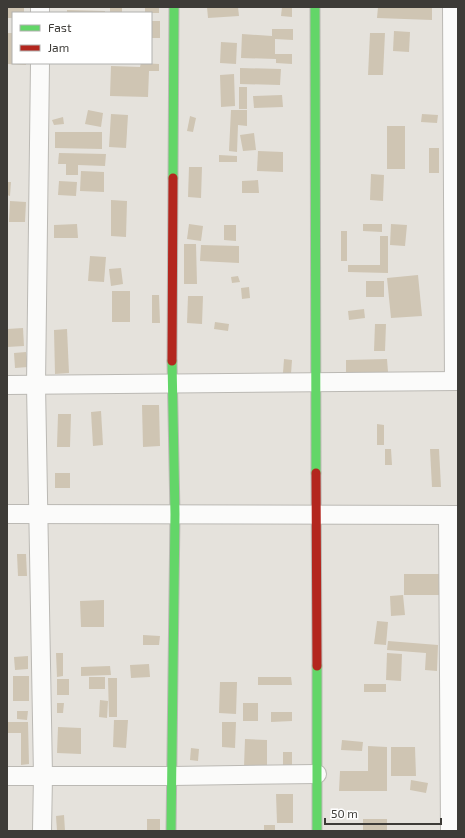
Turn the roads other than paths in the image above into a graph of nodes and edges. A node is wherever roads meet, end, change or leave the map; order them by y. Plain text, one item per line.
1 (174, 7) edge
2 (316, 7) edge
3 (452, 7) edge
4 (40, 64) edge
5 (456, 381) edge
6 (315, 382) junction
7 (172, 384) junction
8 (7, 385) edge
9 (36, 385) junction
10 (7, 514) edge
11 (38, 514) junction
12 (175, 514) junction
13 (316, 514) junction
14 (453, 515) edge
15 (317, 774) junction
16 (7, 776) edge
17 (43, 776) junction
18 (172, 776) junction
19 (42, 831) edge
20 (171, 831) edge
21 (317, 831) edge
22 (450, 831) edge

1 - 7 street
2 - 6 street
3 - 5 street
4 - 9 street
5 - 6 street
6 - 7 street
6 - 13 street
7 - 9 street
7 - 12 street
8 - 9 street
9 - 11 street
10 - 11 street
11 - 12 street
11 - 17 street
12 - 13 street
12 - 18 street
13 - 14 street
13 - 15 street
14 - 22 street
15 - 18 street
15 - 21 street
16 - 17 street
17 - 18 street
17 - 19 street
18 - 20 street

